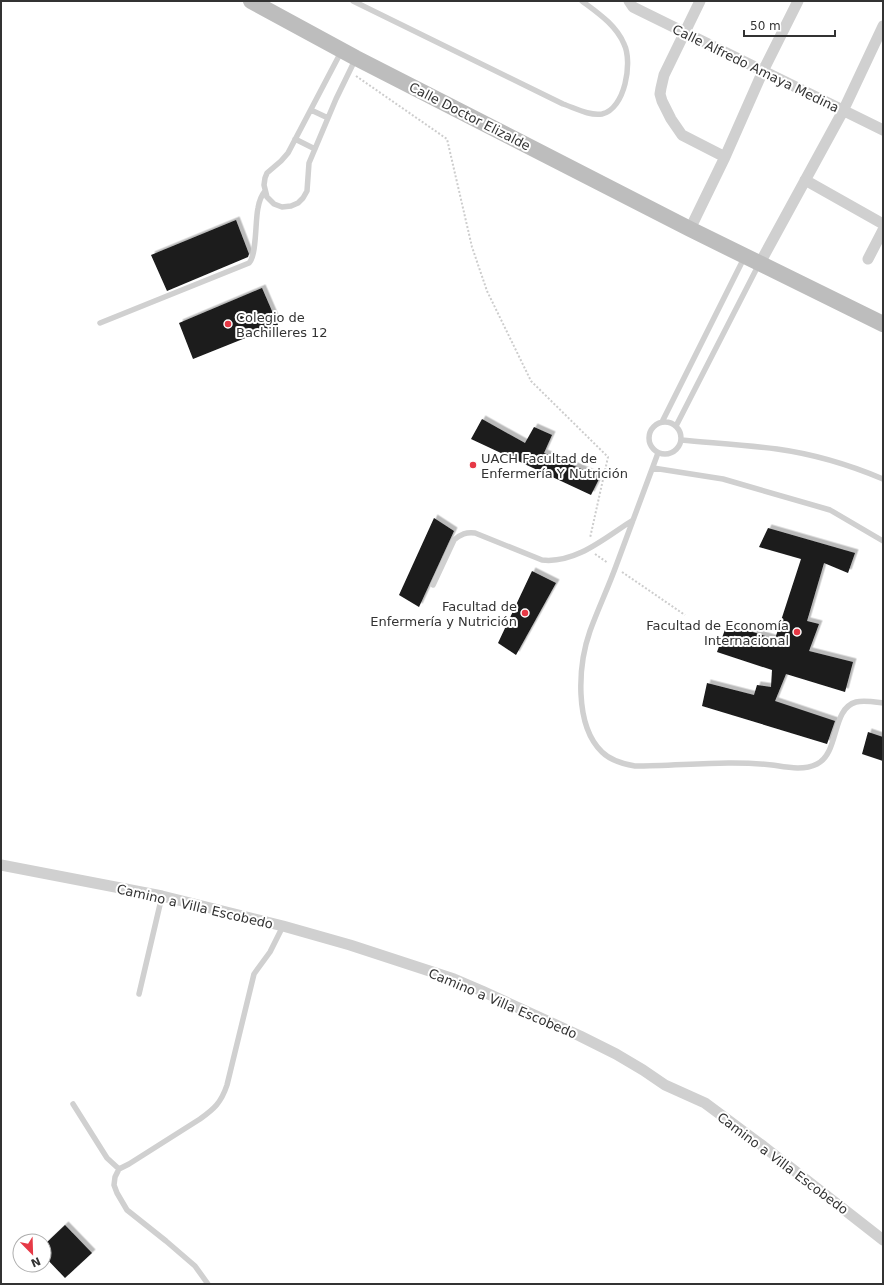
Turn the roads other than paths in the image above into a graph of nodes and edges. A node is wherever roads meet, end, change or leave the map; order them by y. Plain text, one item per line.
1 (251, 1) edge
2 (353, 1) edge
3 (582, 1) edge
4 (700, 1) edge
5 (798, 1) edge
6 (630, 2) edge
7 (883, 26) edge
8 (684, 33) junction
9 (350, 60) junction
10 (763, 72) junction
11 (311, 110) junction
12 (843, 110) junction
13 (328, 118) junction
14 (883, 130) edge
15 (295, 139) junction
16 (315, 149) junction
17 (725, 157) junction
18 (805, 180) junction
19 (265, 191) junction
20 (883, 224) edge
21 (690, 229) junction
22 (883, 230) edge
23 (745, 256) junction
24 (868, 259) dead end
25 (760, 263) junction
26 (100, 323) dead end
27 (883, 324) edge
28 (662, 422) junction
29 (676, 426) junction
30 (682, 440) junction
31 (658, 453) junction
32 (653, 468) junction
33 (883, 479) edge
34 (633, 519) junction
35 (883, 541) edge
36 (434, 585) dead end
37 (883, 703) edge
38 (1, 865) edge
39 (162, 896) junction
40 (283, 926) junction
41 (139, 994) dead end
42 (73, 1104) dead end
43 (119, 1169) junction
44 (883, 1240) edge
45 (208, 1284) edge

1 - 9 street, Calle Doctor Elizalde
2 - 3 lane
4 - 8 street
5 - 10 street
6 - 8 street, Calle Alfredo Amaya Medina
7 - 12 street
8 - 10 street, Calle Alfredo Amaya Medina
8 - 17 street
9 - 11 lane
9 - 13 lane
9 - 21 street, Calle Doctor Elizalde
10 - 12 street, Calle Alfredo Amaya Medina
10 - 17 street
11 - 13 lane
11 - 15 lane
12 - 14 street, Calle Alfredo Amaya Medina
12 - 18 street
13 - 16 lane
15 - 16 lane
15 - 19 lane
16 - 19 lane
17 - 21 street
18 - 20 street
18 - 25 street
19 - 26 lane
21 - 23 street, Calle Doctor Elizalde
22 - 24 street
23 - 25 street, Calle Doctor Elizalde
23 - 28 lane
25 - 27 street, Calle Doctor Elizalde
25 - 29 lane
28 - 29 lane
28 - 31 lane
29 - 30 lane
30 - 31 lane
30 - 33 lane
31 - 32 lane
32 - 34 lane
32 - 35 lane
34 - 36 lane
34 - 37 lane
38 - 39 street, Camino a Villa Escobedo
39 - 40 street, Camino a Villa Escobedo
39 - 41 lane
40 - 43 lane
40 - 44 street, Camino a Villa Escobedo
42 - 43 lane
43 - 45 lane

